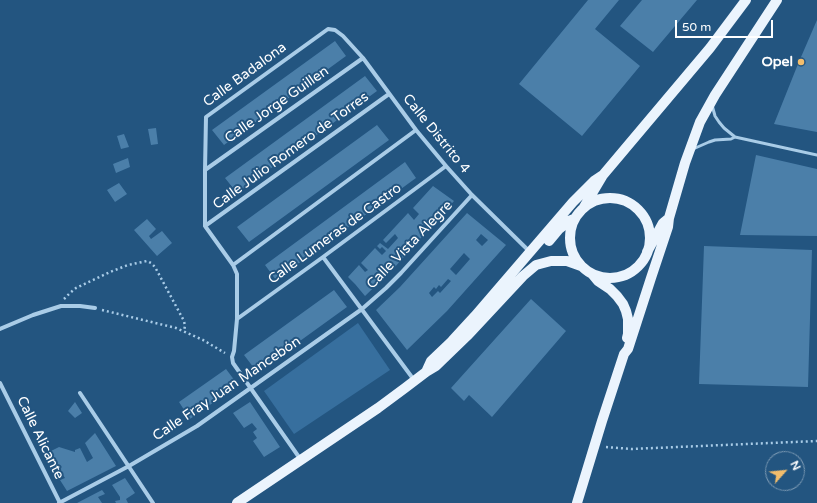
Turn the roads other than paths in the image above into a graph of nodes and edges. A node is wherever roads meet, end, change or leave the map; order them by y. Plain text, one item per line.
1 (746, 0) edge
2 (777, 0) edge
3 (328, 29) joint
4 (363, 58) junction
5 (389, 94) junction
6 (711, 101) junction
7 (416, 130) junction
8 (735, 137) junction
9 (688, 154) junction
10 (817, 155) edge
11 (446, 166) junction
12 (205, 170) junction
13 (603, 175) junction
14 (472, 195) junction
15 (584, 207) junction
16 (669, 218) junction
17 (574, 219) junction
18 (205, 226) junction
19 (647, 252) junction
20 (530, 253) junction
21 (323, 257) junction
22 (233, 265) junction
23 (581, 266) junction
24 (593, 274) junction
25 (95, 308) road end
26 (362, 309) junction
27 (237, 319) junction
28 (0, 329) edge
29 (624, 354) junction
30 (426, 372) junction
31 (415, 381) junction
32 (0, 383) edge
33 (251, 388) junction
34 (80, 393) dead end
35 (301, 460) junction
36 (129, 466) junction
37 (60, 503) edge
38 (153, 503) edge
39 (237, 503) edge
40 (577, 503) edge

1 - 13 main road
2 - 6 main road
3 - 4 street, Calle Distrito 4
3 - 12 street, Calle Badalona
4 - 5 street, Calle Distrito 4
4 - 12 street, Calle Jorge Guillen
5 - 7 street, Calle Distrito 4
5 - 18 street, Calle Julio Romero de Torres
6 - 8 lane
6 - 9 main road
7 - 11 street, Calle Distrito 4
7 - 22 street
8 - 9 lane
8 - 10 lane
9 - 16 main road
11 - 14 street, Calle Distrito 4
11 - 21 street, Calle Lumeras de Castro
12 - 18 street, Calle Badalona
13 - 15 main road
13 - 20 main road
14 - 20 street, Calle Distrito 4
14 - 26 street, Calle Vista Alegre
15 - 17 main road
15 - 19 main road
16 - 19 main road
16 - 29 main road
17 - 20 main road
17 - 23 main road
18 - 22 street
19 - 24 main road
20 - 30 main road
21 - 26 street
21 - 27 street, Calle Lumeras de Castro
22 - 27 street
23 - 24 main road
23 - 30 main road
24 - 29 main road
25 - 28 street
26 - 31 street
26 - 33 street, Calle Fray Juan Mancebón
27 - 33 street
29 - 40 main road
30 - 31 main road
31 - 35 main road
32 - 37 street, Calle Alicante
33 - 35 street
33 - 36 street, Calle Fray Juan Mancebón
34 - 36 street
35 - 39 main road
36 - 37 street, Calle Fray Juan Mancebón
36 - 38 street

